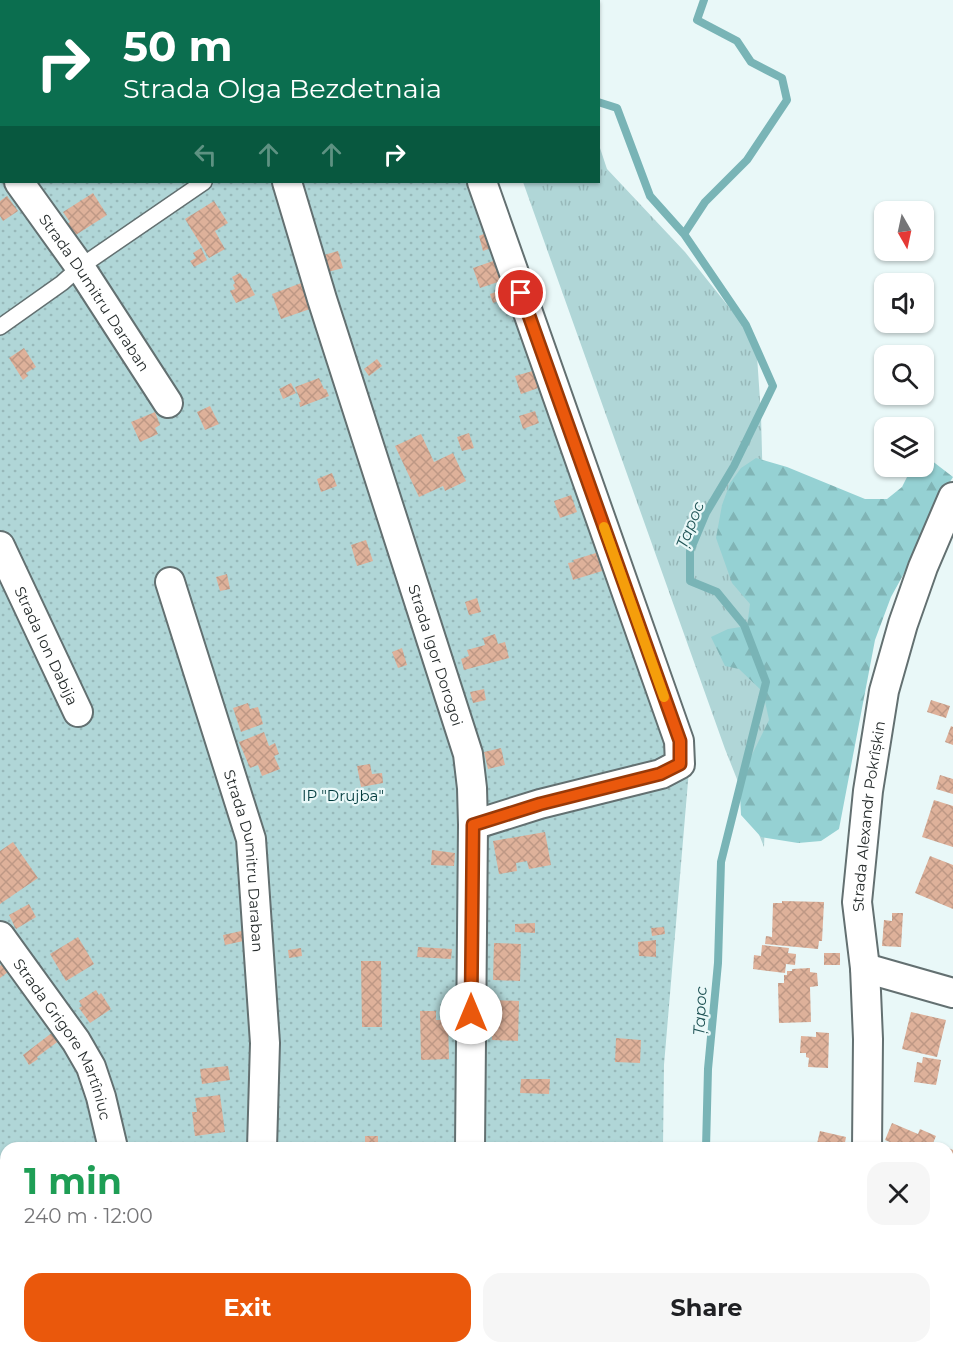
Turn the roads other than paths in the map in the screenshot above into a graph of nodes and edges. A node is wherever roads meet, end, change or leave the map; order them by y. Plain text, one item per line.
1 (20, 183) edge
2 (203, 183) edge
3 (287, 183) edge
4 (482, 183) edge
5 (80, 267) junction
6 (0, 327) edge
7 (168, 402) dead end
8 (953, 497) edge
9 (0, 546) edge
10 (170, 582) dead end
11 (78, 712) dead end
12 (473, 825) junction
13 (0, 936) edge
14 (865, 969) junction
15 (953, 993) edge
16 (112, 1142) edge
17 (262, 1142) edge
18 (470, 1142) edge
19 (867, 1142) edge

1 - 5 street, Strada Dumitru Daraban
2 - 5 lane
3 - 12 street, Strada Igor Dorogoi
4 - 12 street
5 - 6 lane
5 - 7 street, Strada Dumitru Daraban
8 - 14 street, Strada Alexandr Pokrîșkin
9 - 11 street, Strada Ion Dabija
10 - 17 street, Strada Dumitru Daraban
12 - 18 street, Strada Igor Dorogoi
13 - 16 street, Strada Grigore Martîniuc
14 - 15 street
14 - 19 street, Strada Alexandr Pokrîșkin

